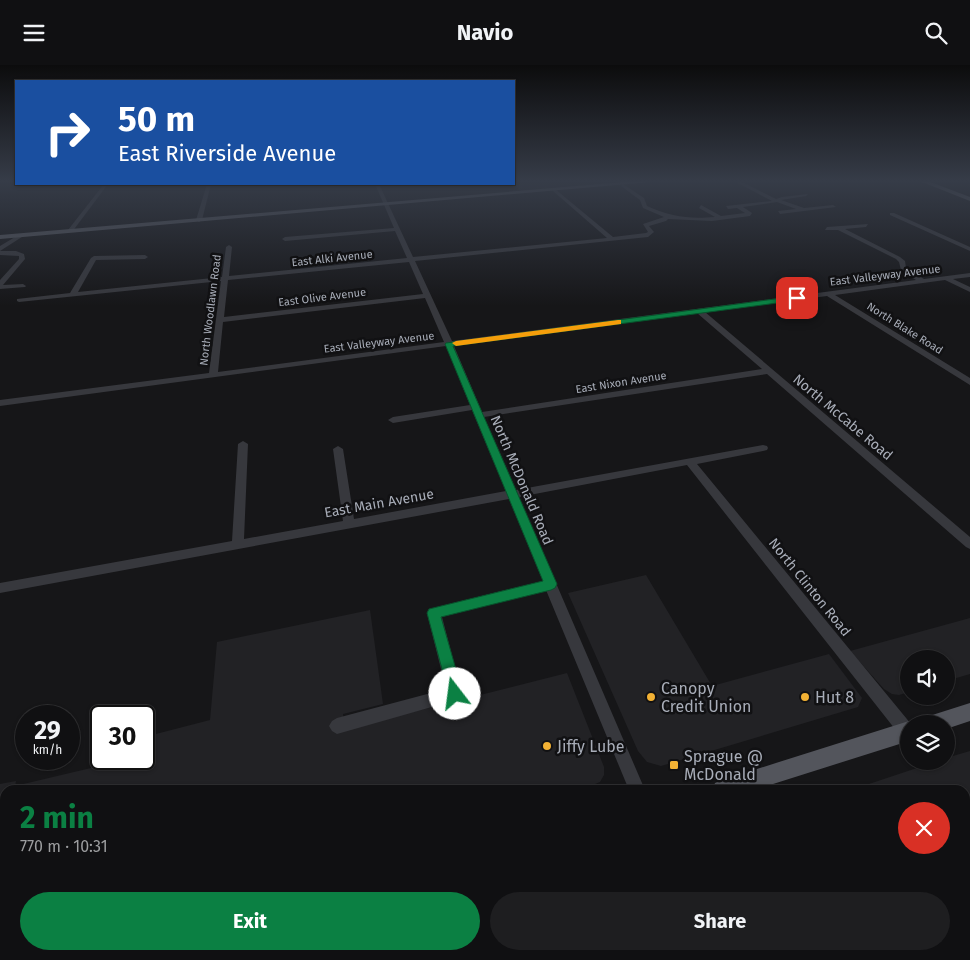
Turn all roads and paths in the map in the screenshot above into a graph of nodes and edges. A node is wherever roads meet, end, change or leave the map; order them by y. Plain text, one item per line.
1 (77, 222) edge
2 (178, 222) edge
3 (393, 222) edge
4 (592, 222) edge
5 (654, 222) edge
6 (910, 222) edge
7 (866, 225) dead end
8 (839, 228) junction
9 (396, 229) junction
10 (827, 229) dead end
11 (70, 231) junction
12 (22, 235) junction
13 (0, 237) edge
14 (285, 239) dead end
15 (612, 239) junction
16 (229, 247) dead end
17 (0, 249) edge
18 (970, 249) edge
19 (0, 253) edge
20 (145, 257) dead end
21 (410, 260) junction
22 (970, 275) edge
23 (225, 279) junction
24 (947, 279) junction
25 (924, 282) junction
26 (0, 285) edge
27 (23, 286) dead end
28 (970, 290) edge
29 (73, 294) junction
30 (829, 294) junction
31 (427, 296) junction
32 (19, 299) dead end
33 (699, 311) junction
34 (220, 320) junction
35 (449, 344) junction
36 (768, 371) junction
37 (213, 375) junction
38 (970, 382) edge
39 (0, 403) edge
40 (476, 411) junction
41 (393, 420) dead end
42 (243, 444) dead end
43 (763, 448) dead end
44 (338, 449) dead end
45 (689, 461) junction
46 (511, 495) junction
47 (349, 523) junction
48 (238, 544) junction
49 (970, 544) edge
50 (551, 584) junction
51 (0, 589) edge
52 (970, 712) edge
53 (955, 717) edge
54 (900, 721) edge
55 (337, 726) dead end
56 (900, 734) edge
57 (635, 785) edge
58 (738, 785) edge

1 - 11 street
2 - 11 main road
3 - 9 street, North McDonald Road
4 - 15 street
5 - 15 street, East Alki Avenue
6 - 18 street
7 - 8 street
8 - 10 street
8 - 25 street
9 - 14 street
9 - 21 street, North McDonald Road
11 - 12 main road
12 - 13 main road
12 - 17 street
15 - 21 street, East Alki Avenue
16 - 23 street, North Woodlawn Road
19 - 26 street
20 - 29 street
21 - 23 street, East Alki Avenue
21 - 31 street, North McDonald Road
22 - 24 street, East Valleyway Avenue
23 - 29 street, East Alki Avenue
23 - 34 street, North Woodlawn Road
24 - 25 street, East Valleyway Avenue
24 - 28 street
25 - 30 street, East Valleyway Avenue
26 - 27 street
29 - 32 street, East Alki Avenue
30 - 33 street, East Valleyway Avenue
30 - 38 street, North Blake Road
31 - 34 street, East Olive Avenue
31 - 35 street, North McDonald Road
33 - 35 street, East Valleyway Avenue
33 - 36 street, North McCabe Road
34 - 37 street, North Woodlawn Road
35 - 37 street, East Valleyway Avenue
35 - 40 street, North McDonald Road
36 - 40 street, East Nixon Avenue
36 - 49 street, North McCabe Road
37 - 39 street, East Valleyway Avenue
40 - 41 street, East Nixon Avenue
40 - 46 street, North McDonald Road
42 - 48 street
43 - 45 street, East Main Avenue
44 - 47 street
45 - 46 street, East Main Avenue
45 - 54 street, North Clinton Road
46 - 47 street, East Main Avenue
46 - 50 street, North McDonald Road
47 - 48 street, East Main Avenue
48 - 51 street, East Main Avenue
50 - 55 street
50 - 57 street, North McDonald Road
52 - 53 main road
56 - 58 main road

